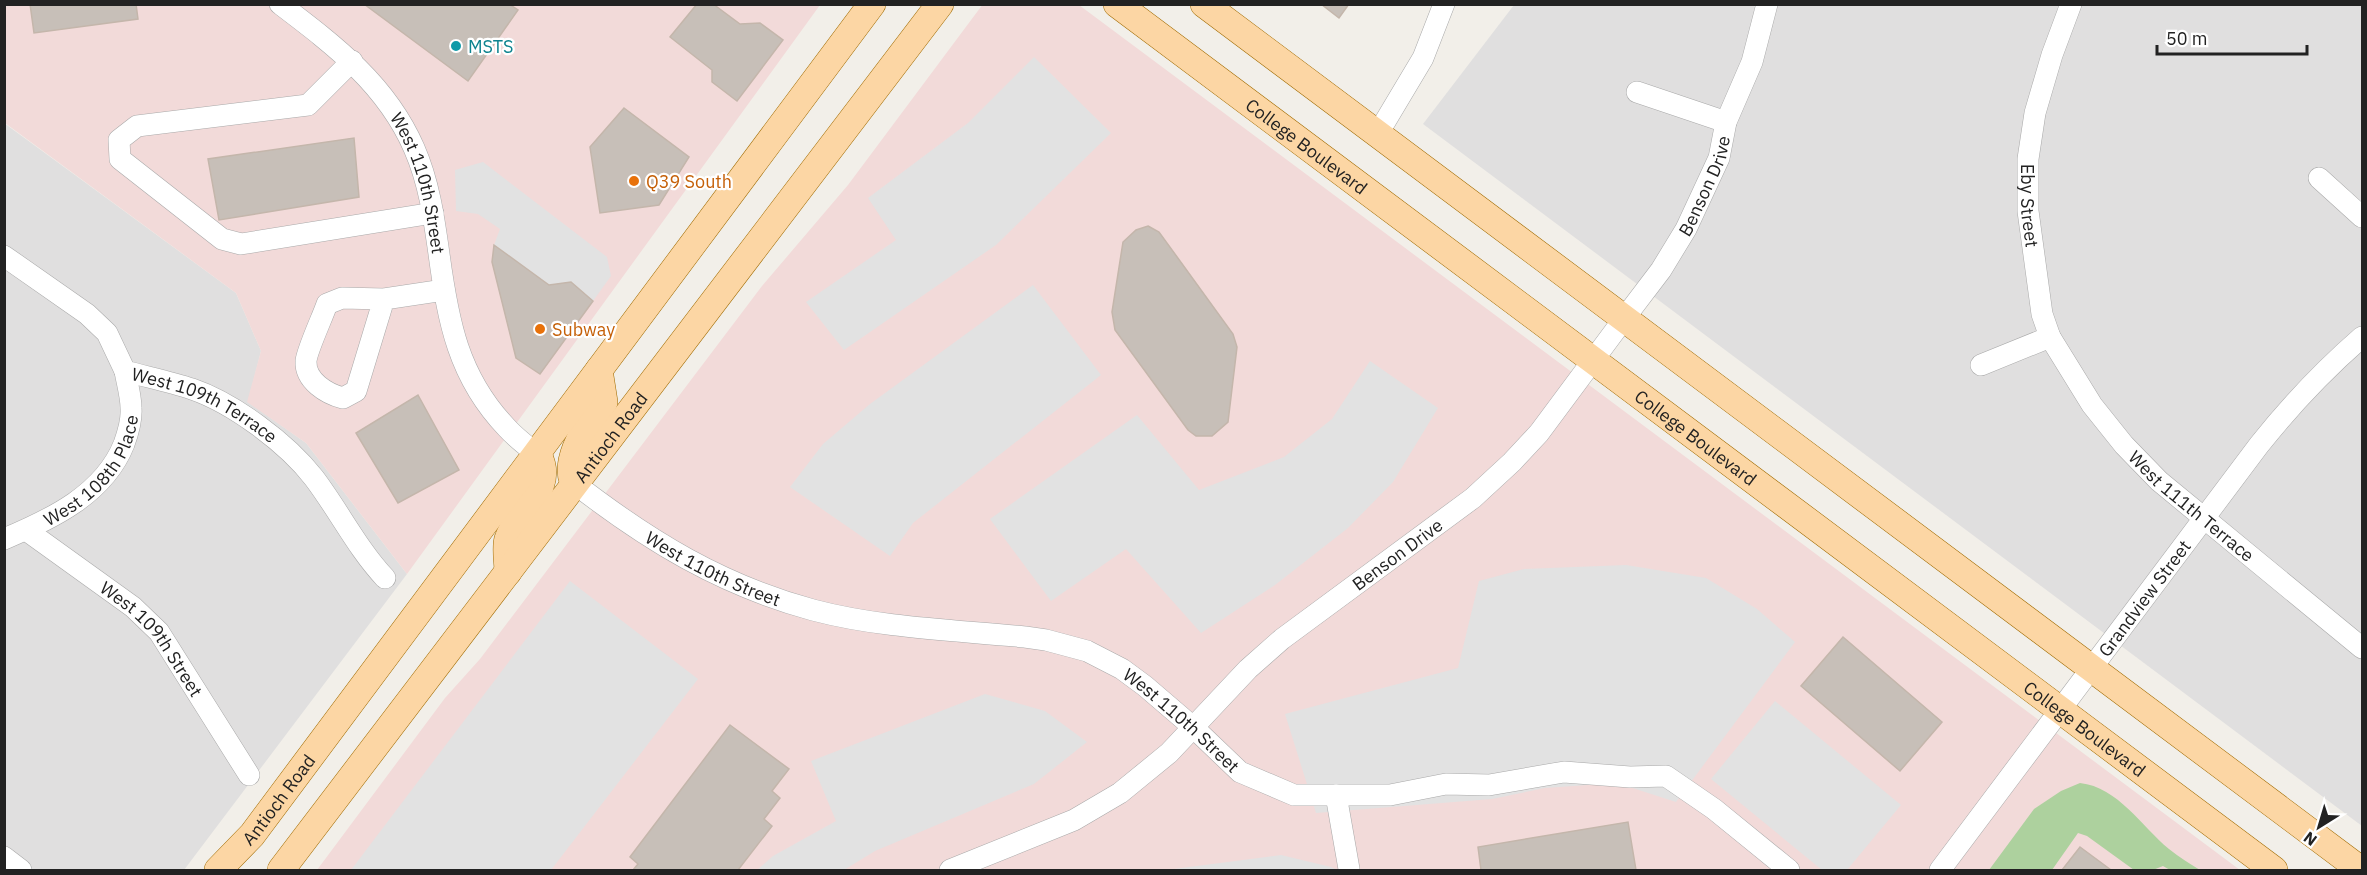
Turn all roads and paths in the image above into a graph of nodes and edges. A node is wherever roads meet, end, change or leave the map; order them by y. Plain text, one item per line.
1 (280, 4) edge
2 (872, 4) edge
3 (940, 4) edge
4 (1117, 4) edge
5 (1204, 4) edge
6 (1443, 4) edge
7 (1767, 4) edge
8 (2071, 4) edge
9 (352, 61) junction
10 (1637, 92) dead end
11 (1726, 122) junction
12 (1377, 135) junction
13 (2319, 178) dead end
14 (433, 213) junction
15 (2362, 217) edge
16 (4, 256) edge
17 (444, 290) junction
18 (384, 298) junction
19 (1623, 320) junction
20 (2050, 338) junction
21 (2362, 338) edge
22 (1594, 360) junction
23 (1981, 364) dead end
24 (599, 370) junction
25 (125, 371) junction
26 (537, 455) junction
27 (574, 483) junction
28 (2204, 519) junction
29 (26, 530) junction
30 (4, 538) edge
31 (508, 572) junction
32 (385, 579) dead end
33 (2362, 648) edge
34 (2092, 669) junction
35 (2061, 711) junction
36 (1194, 728) junction
37 (249, 775) dead end
38 (1336, 795) junction
39 (4, 857) edge
40 (1349, 869) dead end
41 (21, 870) edge
42 (218, 870) edge
43 (281, 870) edge
44 (950, 870) edge
45 (1789, 870) edge
46 (1940, 870) edge
47 (2274, 870) edge
48 (2361, 870) edge

1 - 9 street, West 110th Street
2 - 24 main road, Antioch Road
3 - 27 main road, Antioch Road
4 - 22 main road, College Boulevard
5 - 12 main road
6 - 12 street
7 - 11 street, Benson Drive
8 - 20 street, Eby Street
9 - 14 street, West 110th Street
9 - 14 street
10 - 11 street, Benson Drive
11 - 19 street, Benson Drive
12 - 19 main road
13 - 15 street
14 - 17 street, West 110th Street
16 - 25 street, West 109th Terrace
17 - 18 street
17 - 26 street, West 110th Street
18 - 18 street
19 - 22 street, Benson Drive
19 - 34 main road
20 - 23 street
20 - 28 street, West 111th Terrace
21 - 28 street, Grandview Street
22 - 35 main road, College Boulevard
22 - 36 street, Benson Drive
24 - 26 main road, Antioch Road
24 - 27 main road
25 - 29 street, West 108th Place
25 - 32 street, West 109th Terrace
26 - 31 main road
26 - 42 main road, Antioch Road
27 - 31 main road, Antioch Road
27 - 36 street, West 110th Street
28 - 33 street, West 111th Terrace
28 - 34 street, Grandview Street
29 - 30 street, West 108th Place
29 - 37 street, West 109th Street
31 - 43 main road, Antioch Road
34 - 35 street, Grandview Street
34 - 48 main road
35 - 46 street, Grandview Street
35 - 47 main road, College Boulevard
36 - 38 street, West 110th Street
36 - 44 street, Benson Drive
38 - 40 street
38 - 45 street, West 110th Street
39 - 41 street

